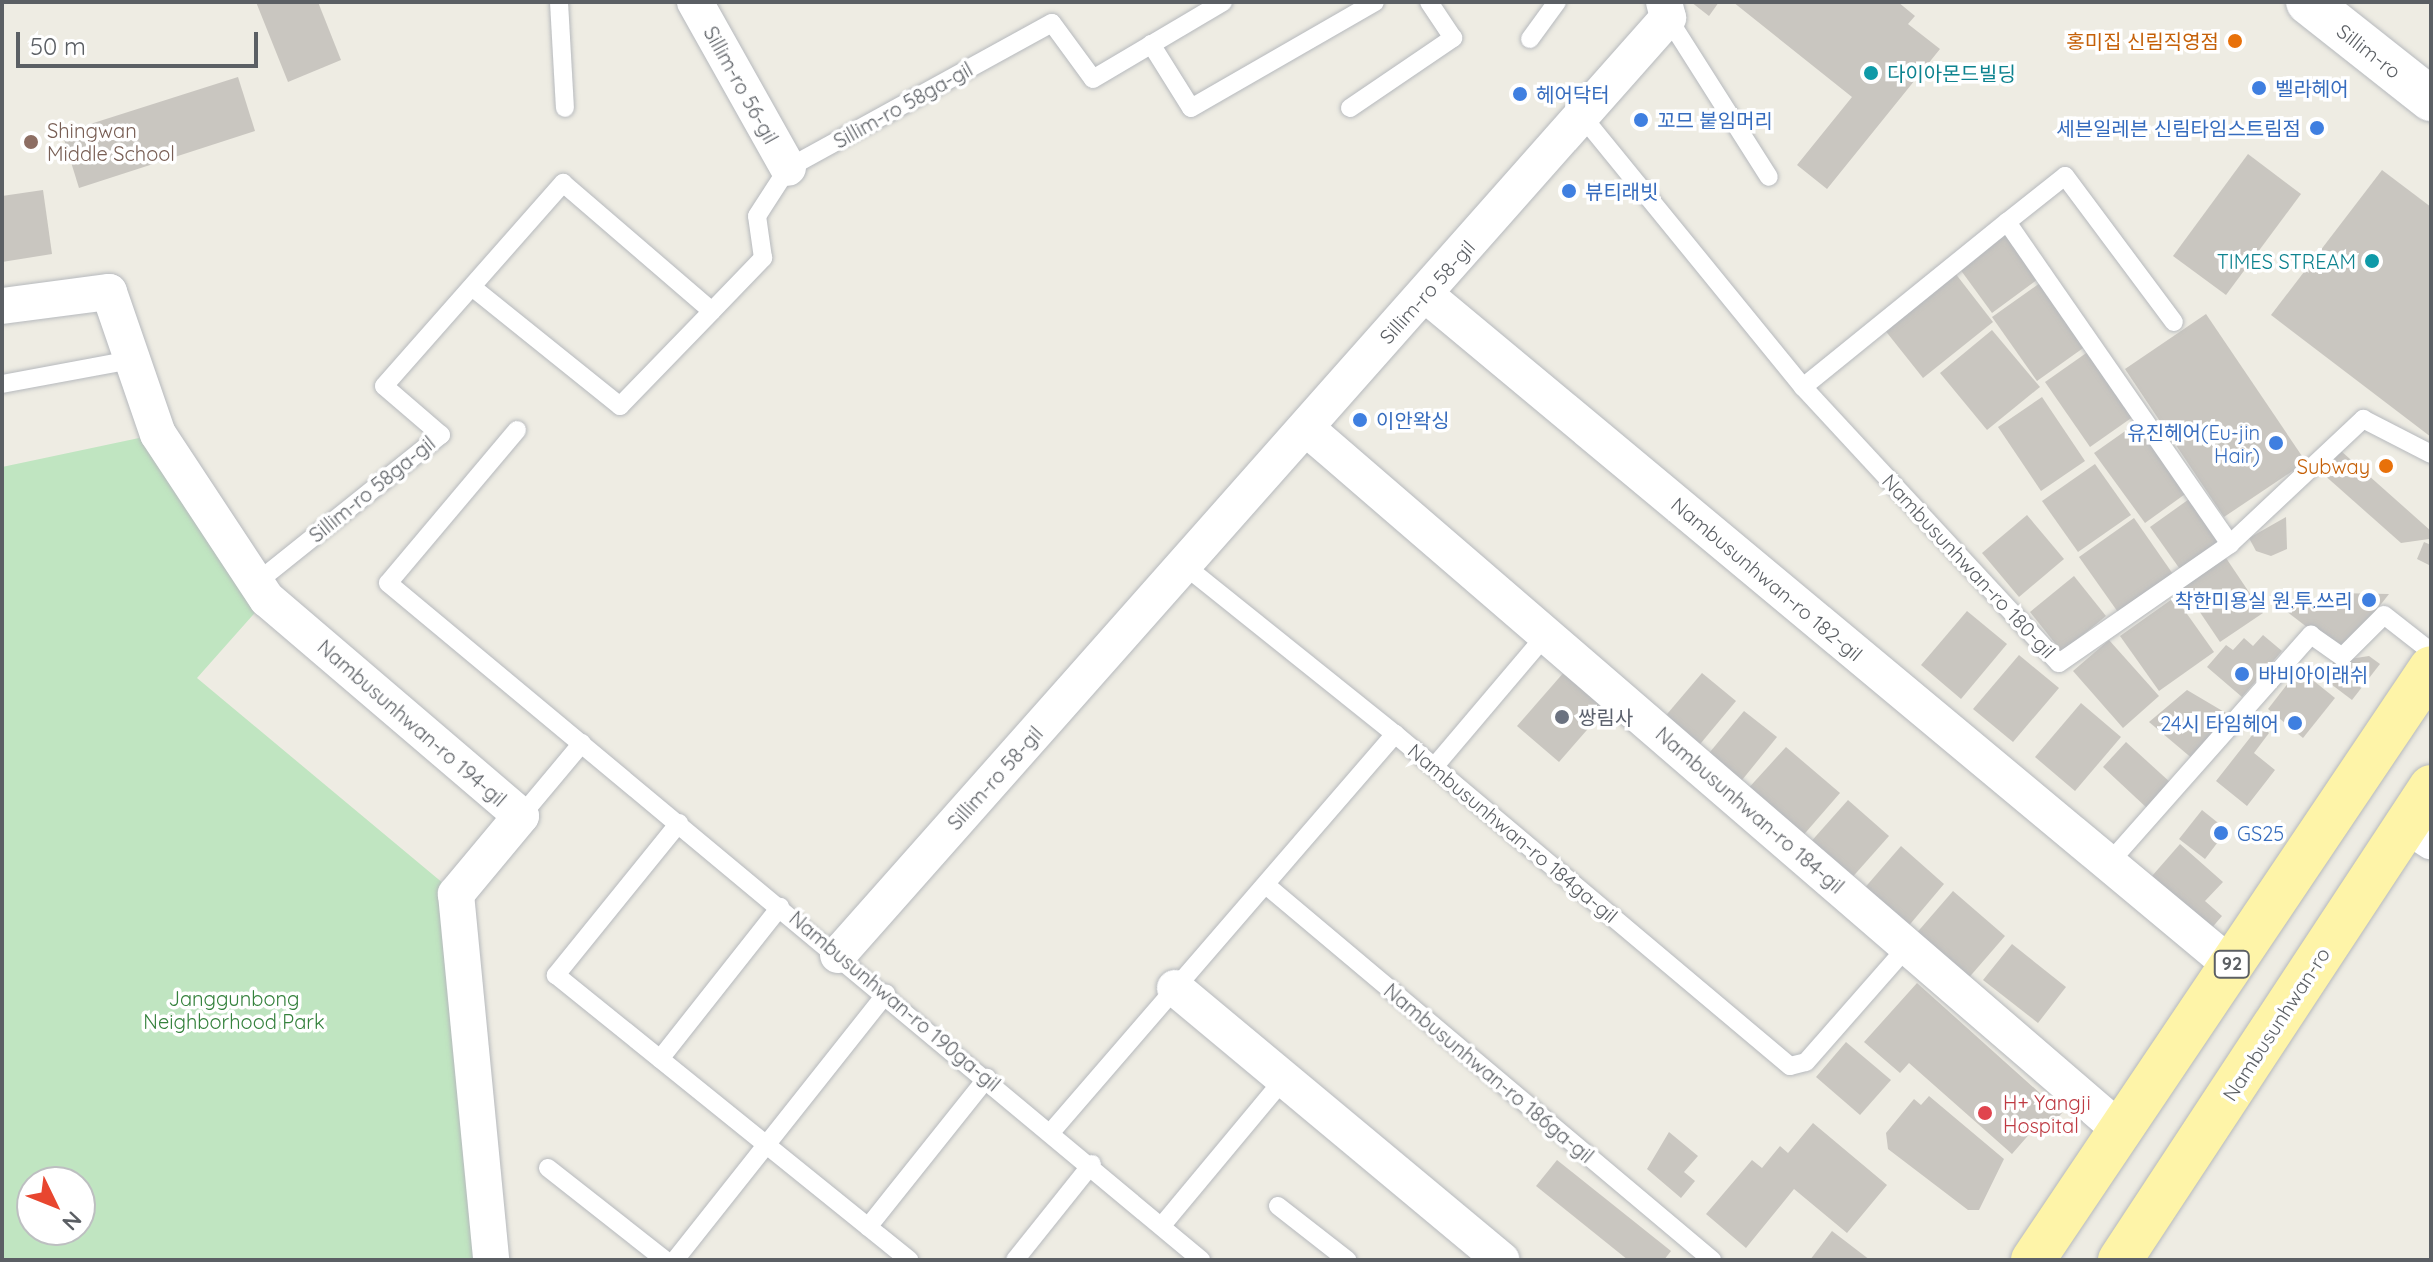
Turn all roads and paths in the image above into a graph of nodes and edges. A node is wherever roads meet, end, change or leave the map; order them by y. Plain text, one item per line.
1 (559, 2) edge
2 (695, 2) edge
3 (1223, 2) edge
4 (1375, 2) edge
5 (1429, 2) edge
6 (1557, 2) edge
7 (2318, 4) edge
8 (1666, 10) edge
9 (1530, 39) dead end
10 (1151, 44) junction
11 (2431, 99) edge
12 (565, 108) dead end
13 (1350, 108) dead end
14 (1582, 116) junction
15 (788, 168) junction
16 (1769, 177) dead end
17 (2007, 222) junction
18 (472, 287) junction
19 (1426, 295) junction
20 (2, 306) edge
21 (712, 311) junction
22 (2174, 322) dead end
23 (132, 360) junction
24 (2, 384) edge
25 (1803, 387) junction
26 (1306, 428) junction
27 (517, 430) dead end
28 (2431, 454) edge
29 (2230, 544) junction
30 (1184, 565) junction
31 (256, 583) junction
32 (1546, 635) junction
33 (2431, 651) edge
34 (2431, 668) edge
35 (1395, 734) junction
36 (582, 743) junction
37 (1434, 767) junction
38 (2431, 787) edge
39 (521, 816) junction
40 (679, 823) junction
41 (2418, 833) edge
42 (2109, 863) junction
43 (1266, 885) junction
44 (780, 907) junction
45 (1908, 946) junction
46 (838, 955) junction
47 (2218, 967) junction
48 (1175, 988) junction
49 (886, 994) junction
50 (660, 1059) junction
51 (987, 1078) junction
52 (1284, 1079) junction
53 (2120, 1130) junction
54 (1052, 1131) junction
55 (766, 1144) junction
56 (1092, 1164) junction
57 (548, 1168) dead end
58 (1278, 1206) dead end
59 (1164, 1223) junction
60 (868, 1227) junction
61 (491, 1260) edge
62 (665, 1260) edge
63 (675, 1260) edge
64 (909, 1260) edge
65 (1015, 1260) edge
66 (1201, 1260) edge
67 (1347, 1260) edge
68 (1502, 1260) edge
69 (1712, 1260) edge
70 (2033, 1260) edge
71 (2120, 1260) edge

1 - 12 lane
2 - 15 street, Sillim-ro 56-gil
3 - 10 lane, Sillim-ro 58ga-gil
4 - 10 lane
5 - 13 lane
6 - 9 lane
7 - 11 main road, Sillim-ro
8 - 14 street, Sillim-ro 58-gil
8 - 16 lane, Sillim-ro 58-gil
10 - 15 lane, Sillim-ro 58ga-gil
14 - 19 street, Sillim-ro 58-gil
14 - 25 lane, Nambusunhwan-ro 180-gil
15 - 21 lane, Sillim-ro 58ga-gil
17 - 22 lane
17 - 25 lane
17 - 29 lane
18 - 21 lane, Sillim-ro 58ga-gil
18 - 21 lane, Sillim-ro 58ga-gil
18 - 31 lane, Sillim-ro 58ga-gil
19 - 26 street, Sillim-ro 58-gil
19 - 42 street, Nambusunhwan-ro 182-gil
20 - 23 street, Nambusunhwan-ro 194-gil
23 - 24 lane
23 - 31 street, Nambusunhwan-ro 194-gil
25 - 29 lane, Nambusunhwan-ro 180-gil
26 - 30 street, Sillim-ro 58-gil
26 - 32 street, Nambusunhwan-ro 184-gil
27 - 36 lane, Nambusunhwan-ro 190ga-gil
28 - 29 lane, Nambusunhwan-ro 180-gil
30 - 35 lane
30 - 46 street, Sillim-ro 58-gil
31 - 39 street, Nambusunhwan-ro 194-gil
32 - 37 lane
32 - 45 street, Nambusunhwan-ro 184-gil
33 - 42 lane
33 - 47 street
34 - 47 main road, 92
35 - 37 lane, Nambusunhwan-ro 184ga-gil
35 - 43 lane, Nambusunhwan-ro 184ga-gil
36 - 39 lane
36 - 40 lane, Nambusunhwan-ro 190ga-gil
37 - 45 lane, Nambusunhwan-ro 184ga-gil
38 - 41 main road, Nambusunhwan-ro
39 - 61 street, Nambusunhwan-ro 194-gil
40 - 44 lane, Nambusunhwan-ro 190ga-gil
40 - 50 lane
41 - 71 main road, Nambusunhwan-ro
42 - 47 street, Nambusunhwan-ro 182-gil
43 - 48 lane, Nambusunhwan-ro 184ga-gil
43 - 69 lane, Nambusunhwan-ro 186ga-gil
44 - 46 lane, Nambusunhwan-ro 190ga-gil
44 - 50 lane
45 - 53 street, Nambusunhwan-ro 184-gil
46 - 49 lane, Nambusunhwan-ro 190ga-gil
47 - 53 main road, 92
48 - 52 street
48 - 54 lane, Nambusunhwan-ro 184ga-gil
49 - 51 lane, Nambusunhwan-ro 190ga-gil
49 - 55 lane
50 - 55 lane
51 - 54 lane, Nambusunhwan-ro 190ga-gil
51 - 60 lane
52 - 59 lane
52 - 68 street
53 - 70 main road, 92
54 - 56 lane, Nambusunhwan-ro 190ga-gil
55 - 60 lane
55 - 63 lane
56 - 59 lane, Nambusunhwan-ro 190ga-gil
56 - 65 lane
57 - 62 lane
58 - 67 lane
59 - 66 lane, Nambusunhwan-ro 190ga-gil
60 - 64 lane

